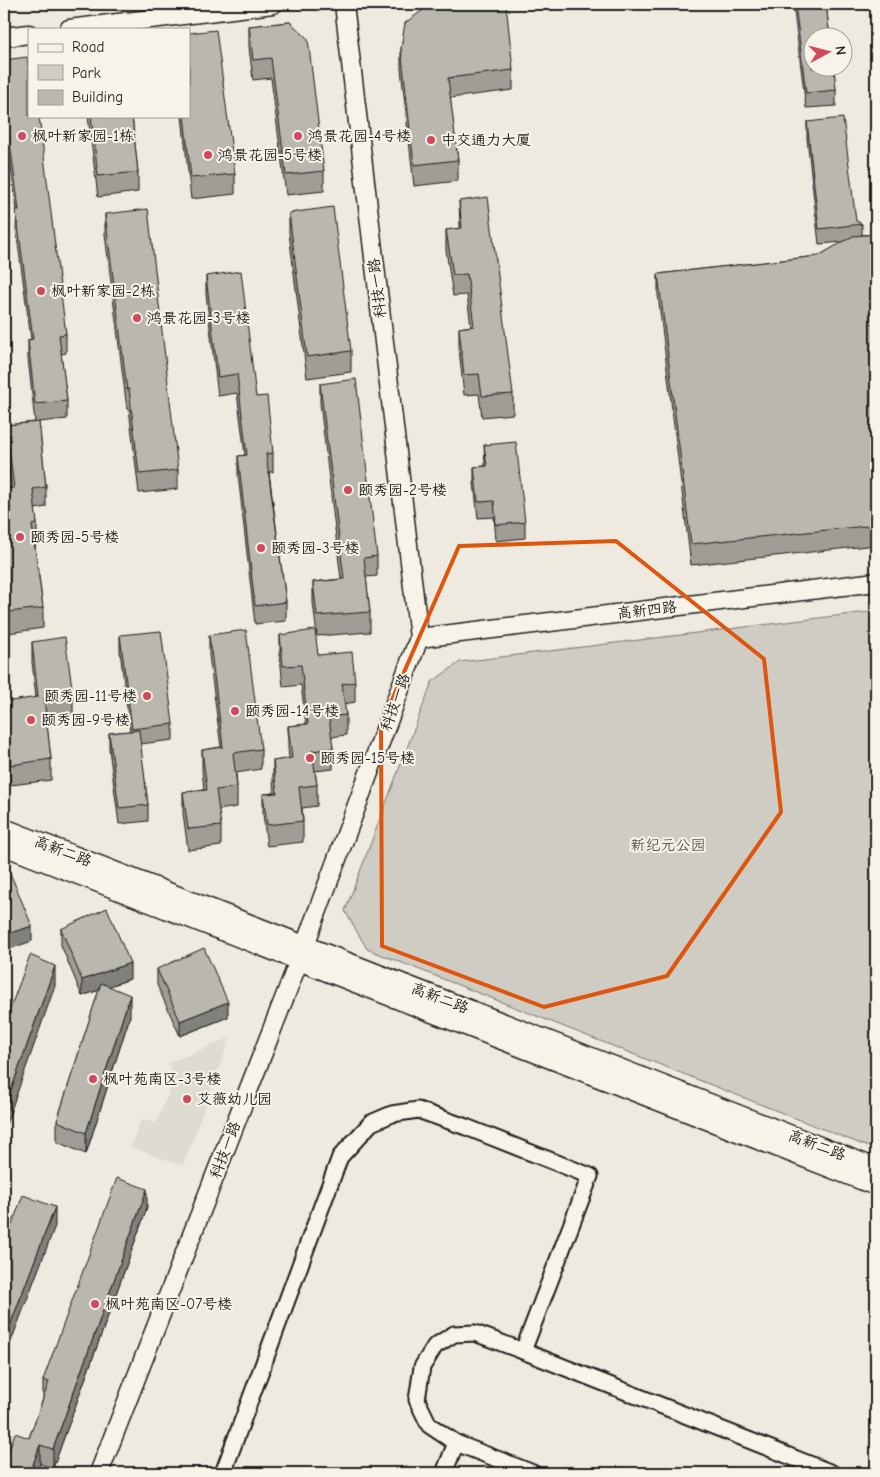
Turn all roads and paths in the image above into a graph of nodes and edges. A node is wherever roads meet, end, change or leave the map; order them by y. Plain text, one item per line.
1 (273, 4) edge
2 (344, 4) edge
3 (77, 28) edge
4 (28, 34) edge
5 (4, 37) edge
6 (876, 582) edge
7 (419, 638) junction
8 (4, 828) edge
9 (4, 846) edge
10 (302, 953) junction
11 (876, 1168) edge
12 (876, 1186) edge
13 (523, 1351) junction
14 (456, 1443) junction
15 (99, 1473) edge
16 (223, 1473) edge
17 (444, 1473) edge
18 (533, 1473) edge
19 (832, 1473) edge

1 - 3 street
2 - 7 street, 科技一路
4 - 5 street
6 - 7 street, 高新四路
7 - 10 street, 科技一路
8 - 10 street, 高新二路
9 - 10 street, 高新二路
10 - 11 street, 高新二路
10 - 12 street, 高新二路
10 - 15 street, 科技一路
13 - 14 street
13 - 16 street
13 - 19 street
14 - 17 street
14 - 18 street

